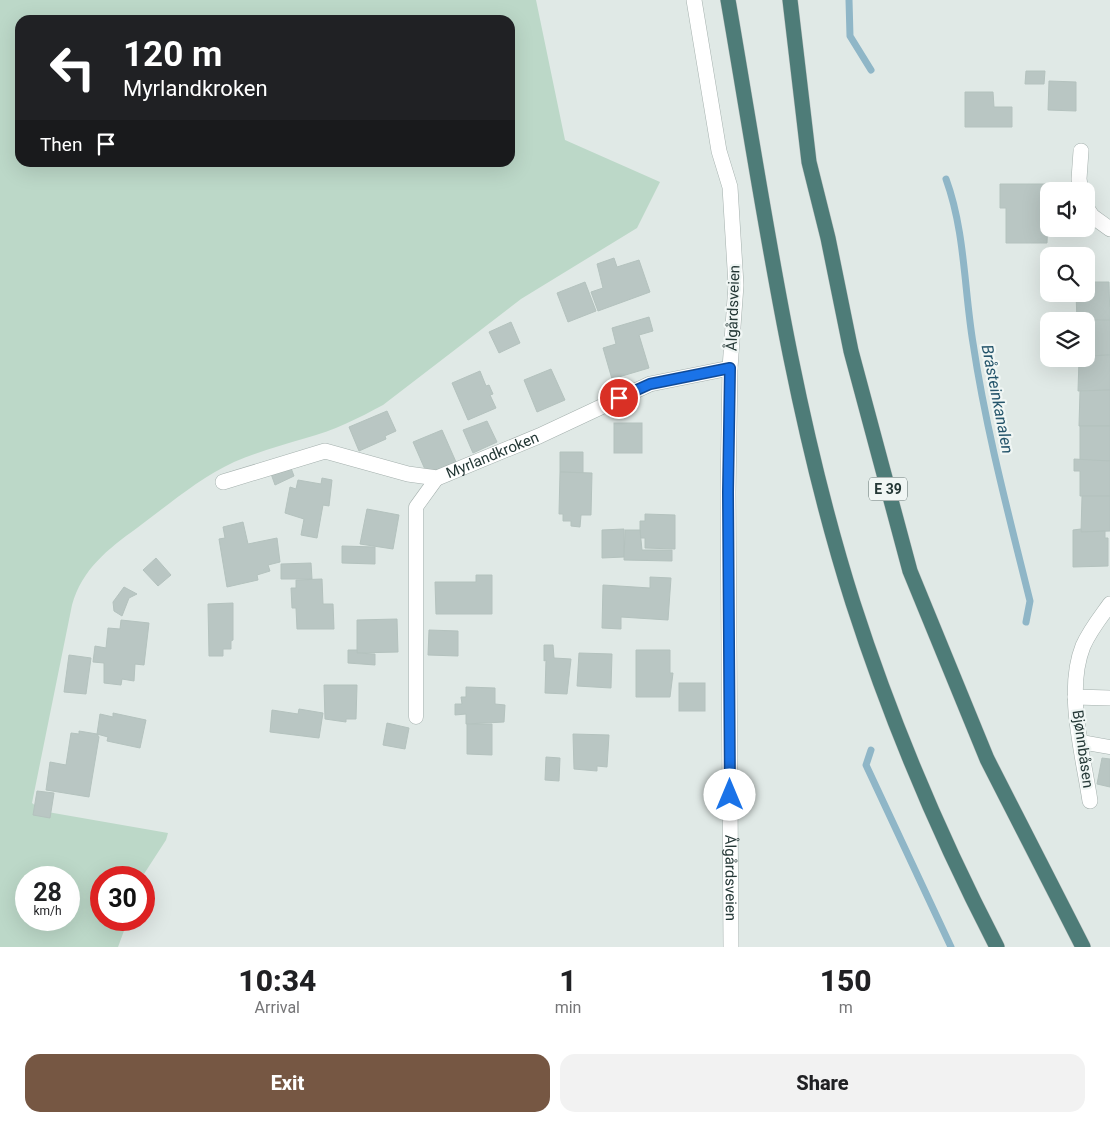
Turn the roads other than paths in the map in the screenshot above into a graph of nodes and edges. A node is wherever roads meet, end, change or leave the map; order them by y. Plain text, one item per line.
1 (694, 0) edge
2 (728, 0) edge
3 (790, 0) edge
4 (1081, 151) dead end
5 (1080, 182) edge
6 (1095, 218) edge
7 (1110, 229) edge
8 (730, 368) junction
9 (437, 478) junction
10 (222, 482) dead end
11 (1110, 604) edge
12 (1075, 697) junction
13 (1110, 698) edge
14 (416, 717) dead end
15 (1081, 742) junction
16 (1110, 747) edge
17 (1090, 801) dead end
18 (731, 947) edge
19 (997, 947) edge
20 (1083, 947) edge

1 - 8 street, Ålgårdsveien
2 - 19 highway
3 - 20 highway, E 39
4 - 5 street
6 - 7 street
8 - 9 street, Myrlandkroken
8 - 18 street, Ålgårdsveien
9 - 10 street, Myrlandkroken
9 - 14 lane
11 - 12 street, Bjønnbåsen
12 - 13 street, Bjønnbåsen
12 - 15 street, Bjønnbåsen
15 - 16 lane
15 - 17 street, Bjønnbåsen

